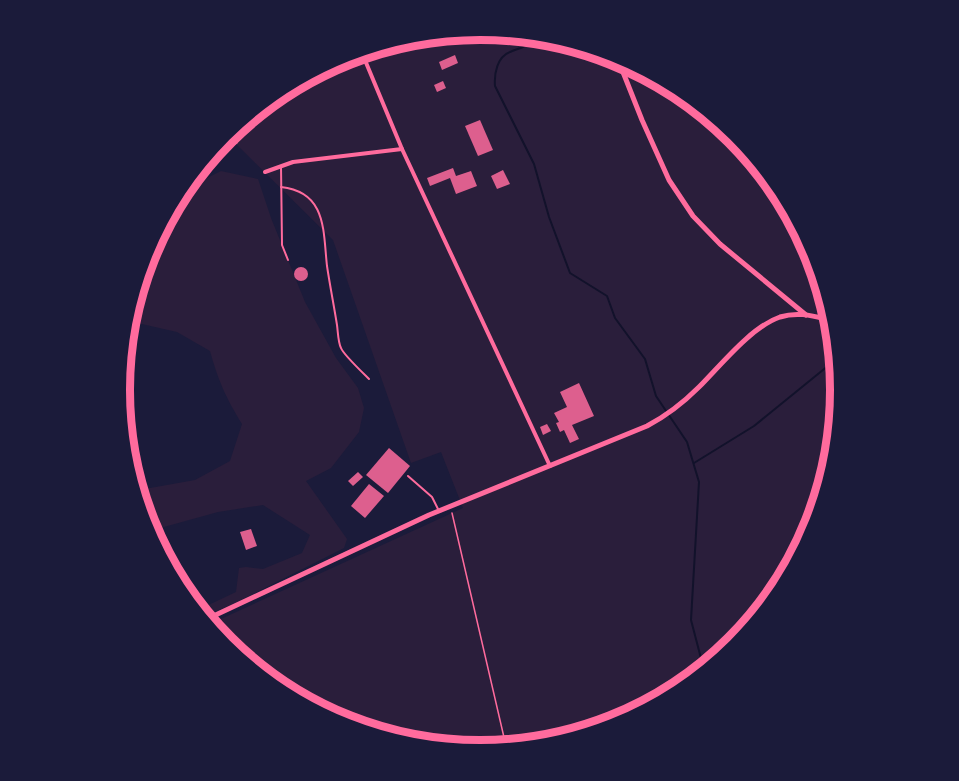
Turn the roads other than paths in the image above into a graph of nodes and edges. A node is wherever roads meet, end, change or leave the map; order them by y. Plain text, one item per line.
1 (365, 60) edge
2 (623, 72) edge
3 (402, 149) junction
4 (281, 166) junction
5 (266, 172) dead end
6 (281, 187) junction
7 (288, 260) dead end
8 (806, 315) junction
9 (822, 318) edge
10 (369, 379) dead end
11 (550, 466) junction
12 (408, 476) dead end
13 (439, 511) junction
14 (212, 617) edge

1 - 3 street
2 - 8 main road
3 - 4 street
3 - 11 street
4 - 5 street
4 - 6 lane
6 - 7 lane
6 - 10 lane
8 - 9 main road
8 - 11 main road
11 - 13 main road
12 - 13 lane
13 - 14 main road

